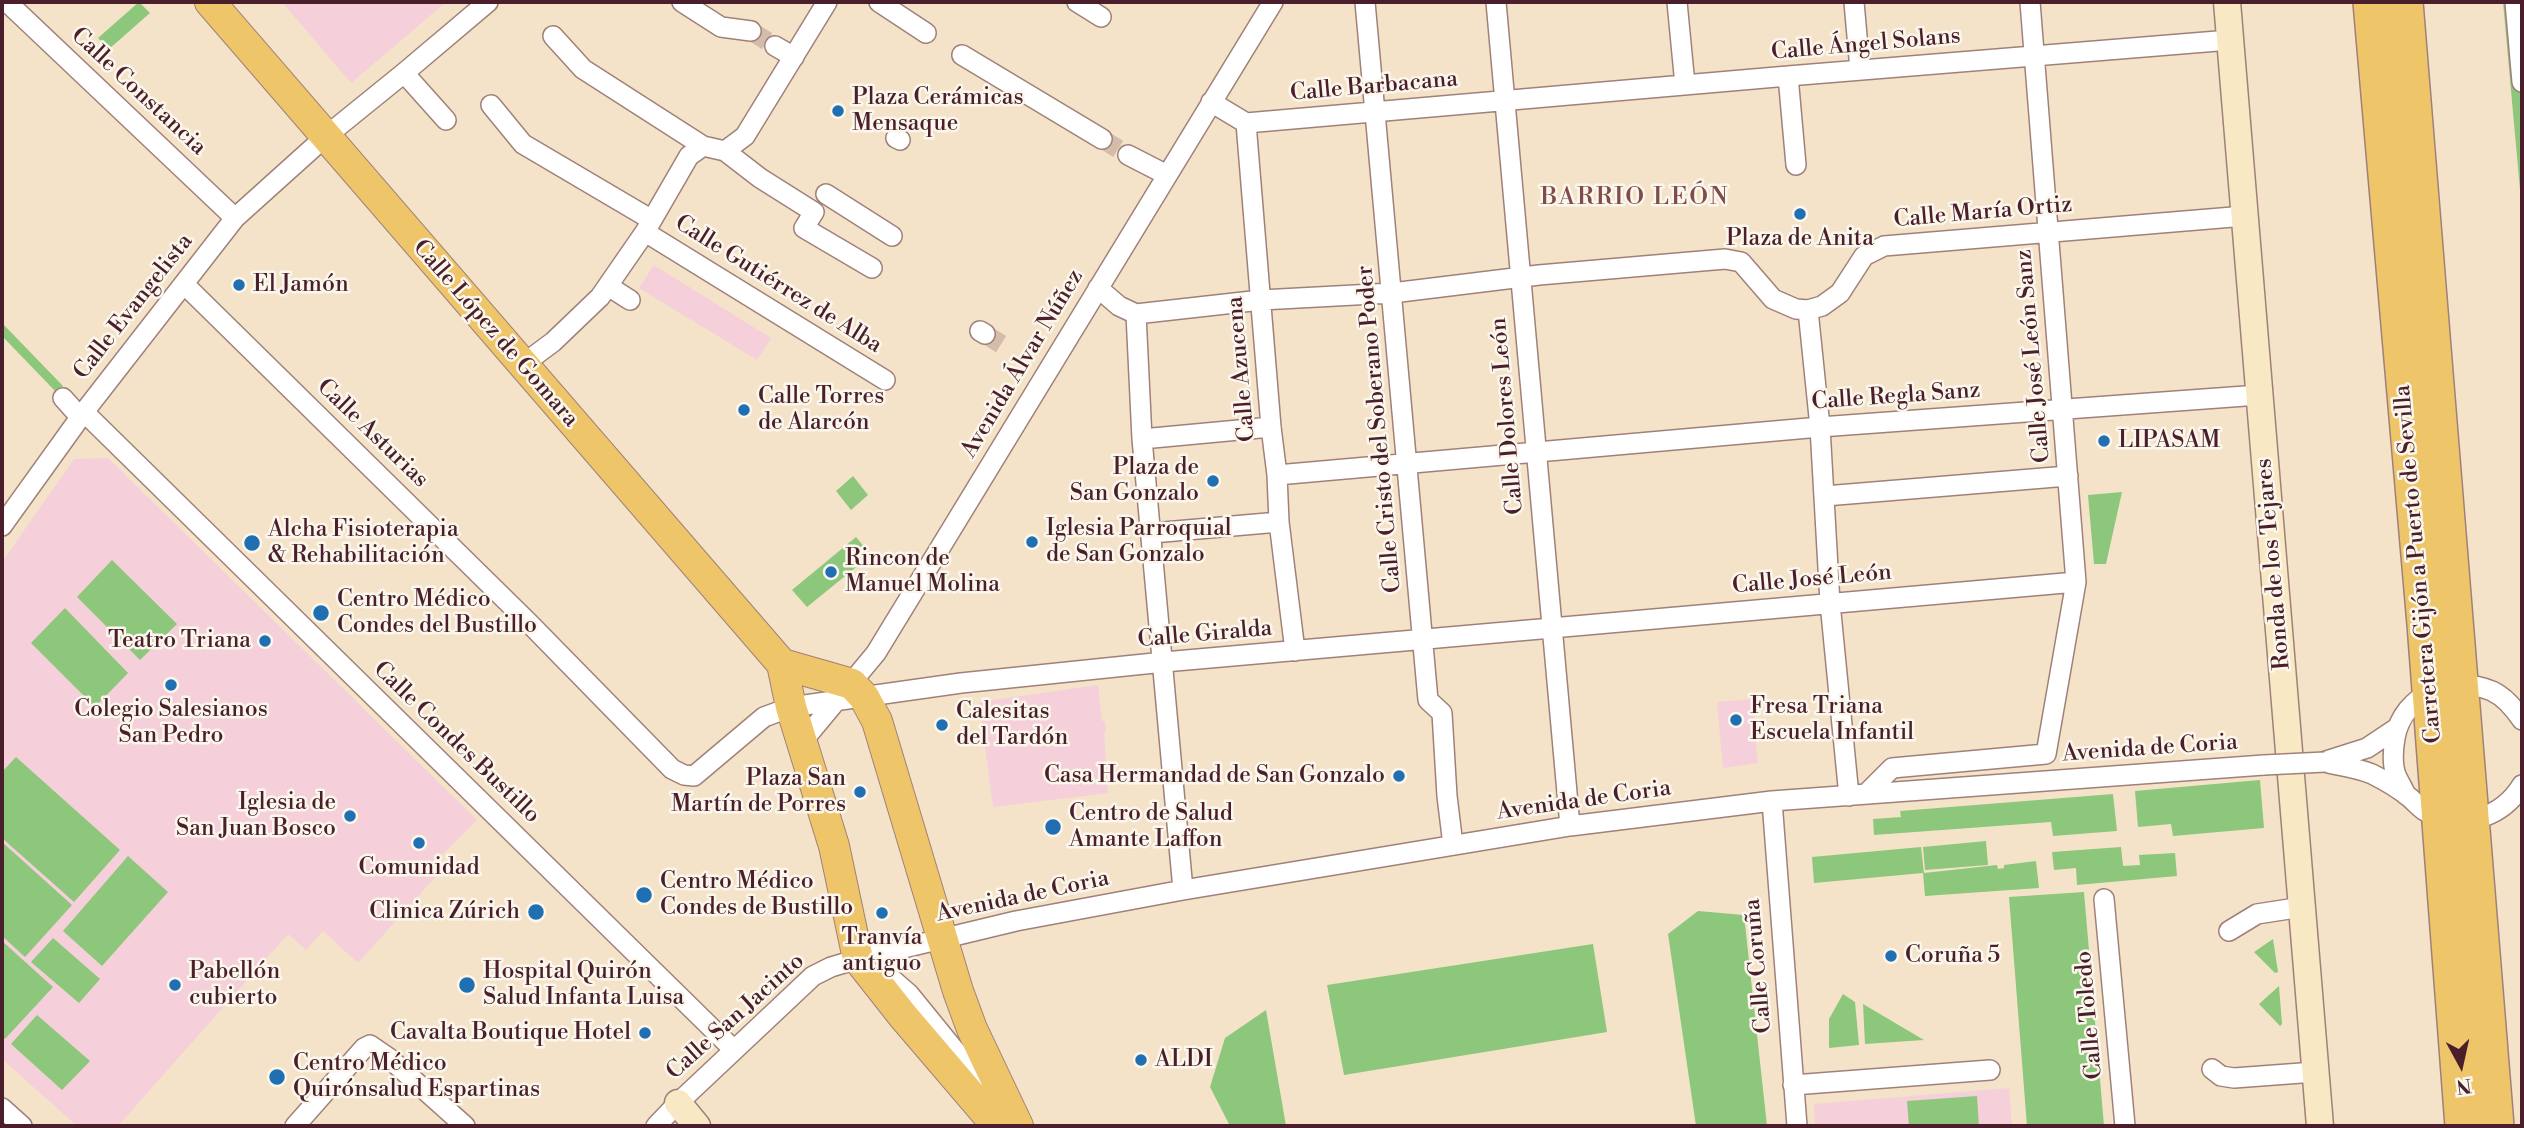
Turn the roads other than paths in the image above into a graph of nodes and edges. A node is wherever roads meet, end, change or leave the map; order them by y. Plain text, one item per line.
1 (7, 2) edge
2 (210, 2) edge
3 (488, 2) edge
4 (682, 2) edge
5 (827, 2) edge
6 (879, 2) edge
7 (1077, 2) edge
8 (1273, 2) edge
9 (1365, 2) edge
10 (1496, 2) edge
11 (1677, 2) edge
12 (1854, 2) edge
13 (2031, 2) edge
14 (2227, 2) edge
15 (2371, 2) edge
16 (2405, 2) edge
17 (2515, 2) edge
18 (1101, 17) dead end
19 (751, 32) tunnel mouth
20 (926, 33) dead end
21 (553, 36) dead end
22 (2230, 40) junction
23 (775, 46) tunnel mouth
24 (962, 55) dead end
25 (2035, 55) junction
26 (794, 57) junction
27 (1860, 70) junction
28 (404, 74) junction
29 (1788, 76) junction
30 (2522, 82) edge
31 (1685, 85) junction
32 (1506, 100) junction
33 (1211, 102) junction
34 (491, 106) dead end
35 (1376, 111) junction
36 (446, 120) dead end
37 (1246, 123) junction
38 (325, 137) junction
39 (1102, 139) tunnel mouth
40 (703, 146) junction
41 (725, 151) junction
42 (1128, 155) tunnel mouth
43 (1796, 165) dead end
44 (1167, 175) junction
45 (826, 194) dead end
46 (2245, 216) junction
47 (234, 218) junction
48 (649, 226) junction
49 (2049, 231) junction
50 (892, 236) dead end
51 (872, 268) dead end
52 (1521, 277) junction
53 (184, 284) junction
54 (608, 286) junction
55 (1098, 288) junction
56 (1392, 293) junction
57 (630, 300) dead end
58 (1261, 300) junction
59 (1808, 310) junction
60 (1136, 314) junction
61 (522, 365) junction
62 (885, 380) dead end
63 (2259, 395) junction
64 (63, 398) dead end
65 (2064, 410) junction
66 (82, 415) junction
67 (1271, 427) junction
68 (1820, 427) junction
69 (1142, 439) junction
70 (1536, 452) junction
71 (1408, 464) junction
72 (1277, 475) junction
73 (2068, 476) junction
74 (1825, 496) junction
75 (1279, 522) junction
76 (2, 526) edge
77 (1152, 533) junction
78 (2076, 582) junction
79 (1830, 603) junction
80 (1551, 626) junction
81 (1423, 638) junction
82 (1295, 651) junction
83 (1164, 662) junction
84 (782, 664) junction
85 (2445, 688) junction
86 (851, 694) junction
87 (791, 707) junction
88 (2522, 720) edge
89 (2397, 729) junction
90 (802, 742) junction
91 (2325, 762) junction
92 (672, 769) joint
93 (2522, 785) edge
94 (2406, 794) junction
95 (1858, 795) junction
96 (1772, 801) junction
97 (2455, 819) junction
98 (1570, 826) junction
99 (1453, 845) junction
100 (1183, 890) junction
101 (2104, 899) dead end
102 (2302, 907) junction
103 (2229, 931) dead end
104 (942, 939) junction
105 (862, 958) junction
106 (734, 1050) junction
107 (2212, 1069) dead end
108 (1990, 1070) dead end
109 (2315, 1072) junction
110 (1793, 1085) junction
111 (678, 1103) junction
112 (2, 1108) edge
113 (22, 1126) edge
114 (295, 1126) edge
115 (466, 1126) edge
116 (656, 1126) edge
117 (697, 1126) edge
118 (998, 1126) edge
119 (1017, 1126) edge
120 (1797, 1126) edge
121 (2125, 1126) edge
122 (2320, 1126) edge
123 (2463, 1126) edge
124 (2496, 1126) edge

1 - 47 street, Calle Constancia
2 - 38 main road, Calle López de Gomara
3 - 28 street, Calle Evangelista
4 - 19 street
5 - 26 street
6 - 20 street
7 - 18 street
8 - 33 street, Avenida Álvar Núñez
9 - 35 street, Calle Cristo del Soberano Poder
10 - 32 street, Calle Dolores León
11 - 31 street
12 - 27 street
13 - 25 street, Calle José León Sanz
14 - 22 street, Ronda de los Tejares
15 - 85 highway, Carretera Gijón a Puerto de Sevilla
16 - 85 highway, Carretera Gijón a Puerto de Sevilla
17 - 30 street
21 - 40 street
22 - 25 street, Calle Ángel Solans
22 - 46 street, Ronda de los Tejares
23 - 26 street
24 - 39 street
25 - 27 street, Calle Ángel Solans
25 - 49 street, Calle José León Sanz
26 - 41 street
27 - 29 street, Calle Ángel Solans
28 - 36 street
28 - 38 street, Calle Evangelista
29 - 31 street, Calle Ángel Solans
29 - 43 street
31 - 32 street, Calle Ángel Solans
32 - 35 street, Calle Barbacana
32 - 52 street, Calle Dolores León
33 - 37 street
33 - 44 street, Avenida Álvar Núñez
34 - 48 street, Calle Gutiérrez de Alba
35 - 37 street, Calle Barbacana
35 - 56 street, Calle Cristo del Soberano Poder
37 - 58 street, Calle Azucena
38 - 47 street, Calle Evangelista
38 - 61 main road, Calle López de Gomara
40 - 41 street
40 - 48 street
41 - 51 street
42 - 44 street
44 - 55 street, Avenida Álvar Núñez
45 - 50 street
46 - 49 street, Calle María Ortiz
46 - 63 street, Ronda de los Tejares
47 - 53 street, Calle Evangelista
48 - 54 street
48 - 62 street, Calle Gutiérrez de Alba
49 - 59 street, Calle María Ortiz
49 - 65 street, Calle José León Sanz
52 - 56 street
52 - 59 street
52 - 70 street, Calle Dolores León
53 - 66 street, Calle Evangelista
53 - 92 street, Calle Asturias
54 - 57 street
54 - 61 street
55 - 60 street
55 - 86 street, Avenida Álvar Núñez
56 - 58 street
56 - 71 street, Calle Cristo del Soberano Poder
58 - 60 street
58 - 67 street, Calle Azucena
59 - 68 street
60 - 69 street
61 - 84 main road, Calle López de Gomara
63 - 65 street, Calle Regla Sanz
63 - 102 street, Ronda de los Tejares
64 - 66 street, Calle Condes Bustillo
65 - 68 street, Calle Regla Sanz
65 - 73 street, Calle José León Sanz
66 - 76 street, Calle Evangelista
66 - 106 street, Calle Condes Bustillo
67 - 69 street
67 - 72 street, Calle Azucena
68 - 70 street, Calle Regla Sanz
68 - 74 street
69 - 77 street
70 - 71 street, Calle Regla Sanz
70 - 80 street, Calle Dolores León
71 - 72 street, Calle Regla Sanz
71 - 81 street, Calle Cristo del Soberano Poder
72 - 75 street, Calle Azucena
73 - 74 street
73 - 78 street, Calle José León Sanz
74 - 79 street
75 - 77 street
75 - 82 street, Calle Azucena
77 - 83 street
78 - 79 street, Calle José León
78 - 95 street, Calle José León Sanz
79 - 80 street, Calle José León
79 - 95 street
80 - 81 street, Calle Giralda
80 - 98 street, Calle Dolores León
81 - 82 street, Calle Giralda
81 - 99 street, Calle Cristo del Soberano Poder
82 - 83 street, Calle Giralda
83 - 86 street, Calle Giralda
83 - 100 street
84 - 86 main road
84 - 87 main road
85 - 88 street
85 - 89 street
85 - 97 highway, Carretera Gijón a Puerto de Sevilla
86 - 87 street, Calle Giralda
86 - 90 street, Avenida Álvar Núñez
86 - 104 main road
87 - 90 main road
87 - 92 street, Calle Giralda
89 - 91 street
89 - 94 street
90 - 105 main road
91 - 94 street
91 - 95 street, Avenida de Coria, bridge
93 - 97 street
94 - 97 street
95 - 96 street, Avenida de Coria
96 - 98 street, Avenida de Coria
96 - 110 street, Calle Coruña
97 - 123 highway, Carretera Gijón a Puerto de Sevilla
97 - 124 highway, Carretera Gijón a Puerto de Sevilla
98 - 99 street, Avenida de Coria
99 - 100 street, Avenida de Coria
100 - 104 street, Avenida de Coria
101 - 121 street, Calle Toledo
102 - 103 street
102 - 109 street, Ronda de los Tejares
104 - 105 street, Avenida de Coria
104 - 119 main road
105 - 106 street, Calle San Jacinto
105 - 118 main road
105 - 119 street
106 - 111 street, Calle San Jacinto
107 - 109 street
108 - 110 street
109 - 122 street, Ronda de los Tejares
110 - 120 street, Calle Coruña
111 - 116 street, Calle San Jacinto
111 - 117 street
112 - 113 street
114 - 115 street

